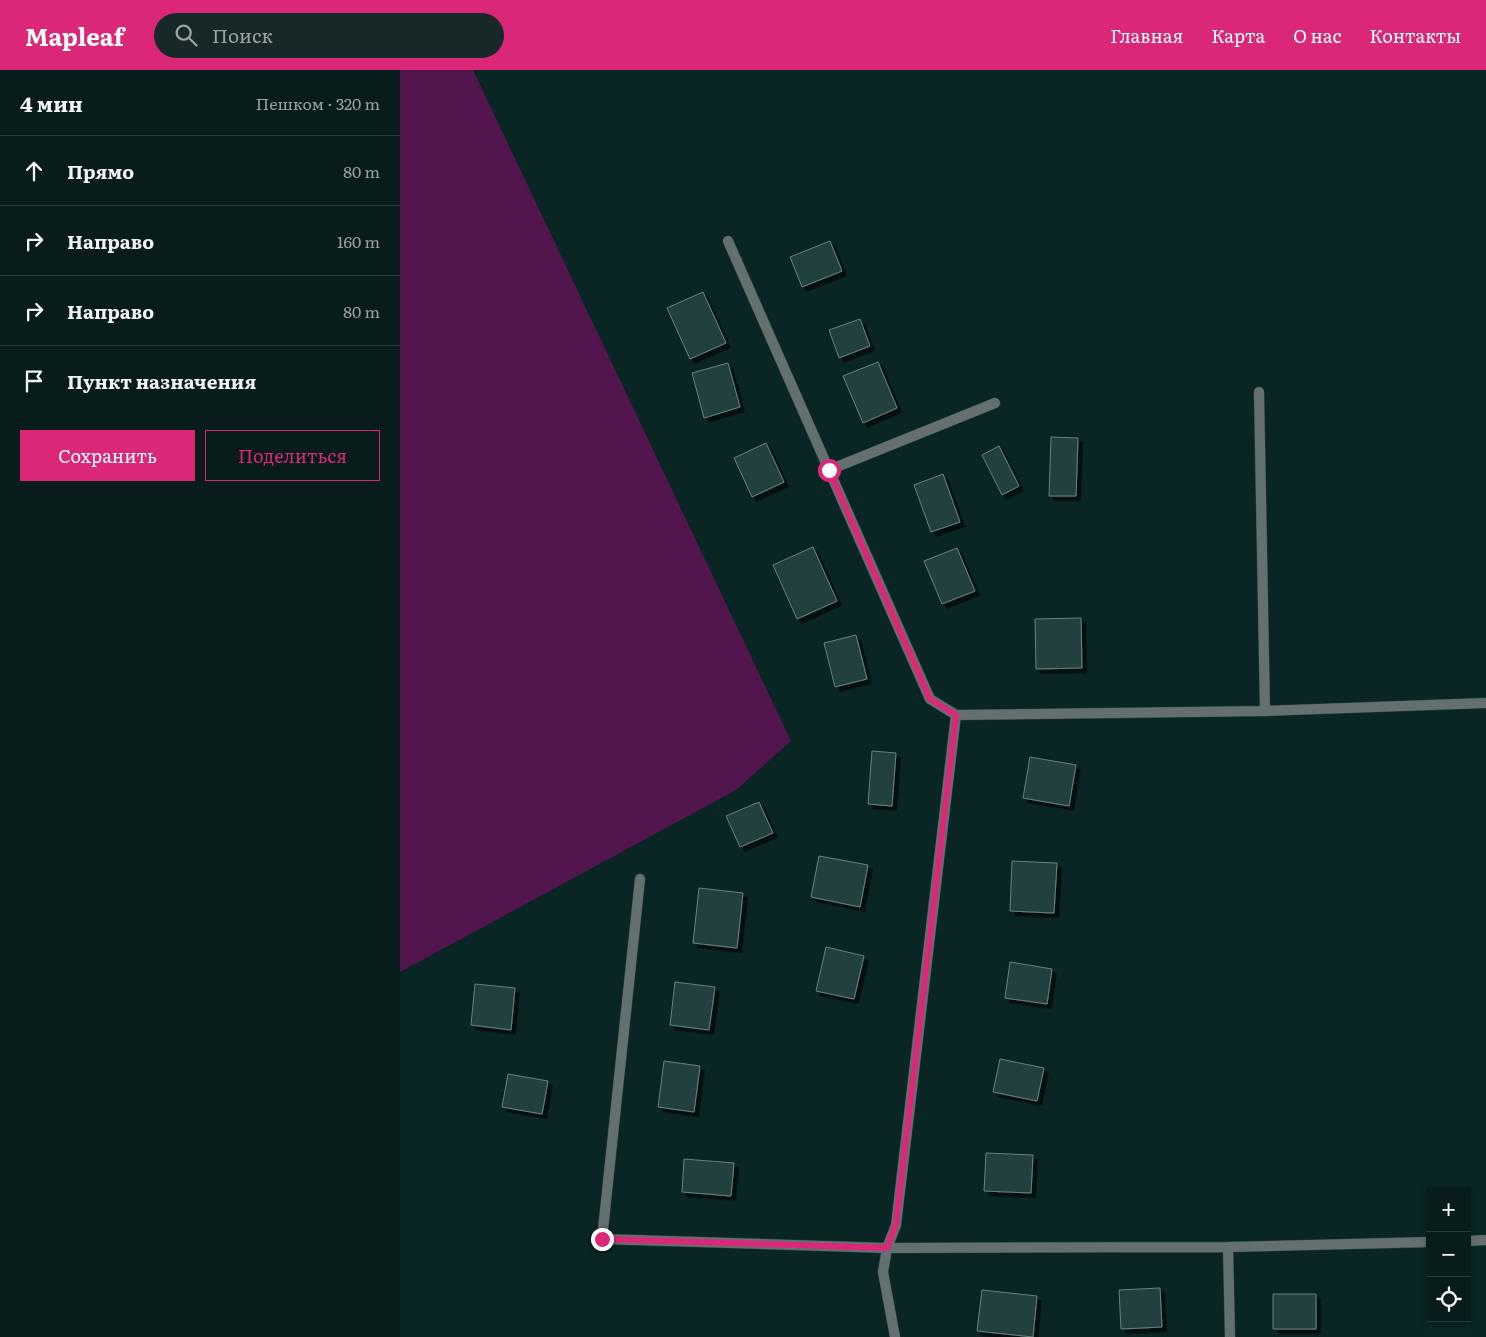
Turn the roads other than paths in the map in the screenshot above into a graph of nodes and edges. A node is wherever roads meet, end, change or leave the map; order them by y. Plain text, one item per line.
1 (728, 241) dead end
2 (1259, 392) dead end
3 (995, 403) dead end
4 (829, 470) junction
5 (1486, 703) edge
6 (1265, 711) junction
7 (956, 715) junction
8 (640, 878) dead end
9 (1486, 1240) edge
10 (1471, 1241) edge
11 (1426, 1242) edge
12 (1228, 1247) junction
13 (887, 1248) junction
14 (895, 1337) edge
15 (1230, 1337) edge

1 - 4 lane
2 - 6 lane
3 - 4 lane
4 - 7 lane
5 - 6 lane
6 - 7 lane
7 - 13 lane
8 - 13 lane
9 - 10 lane
11 - 12 lane
12 - 13 lane
12 - 15 lane
13 - 14 lane

